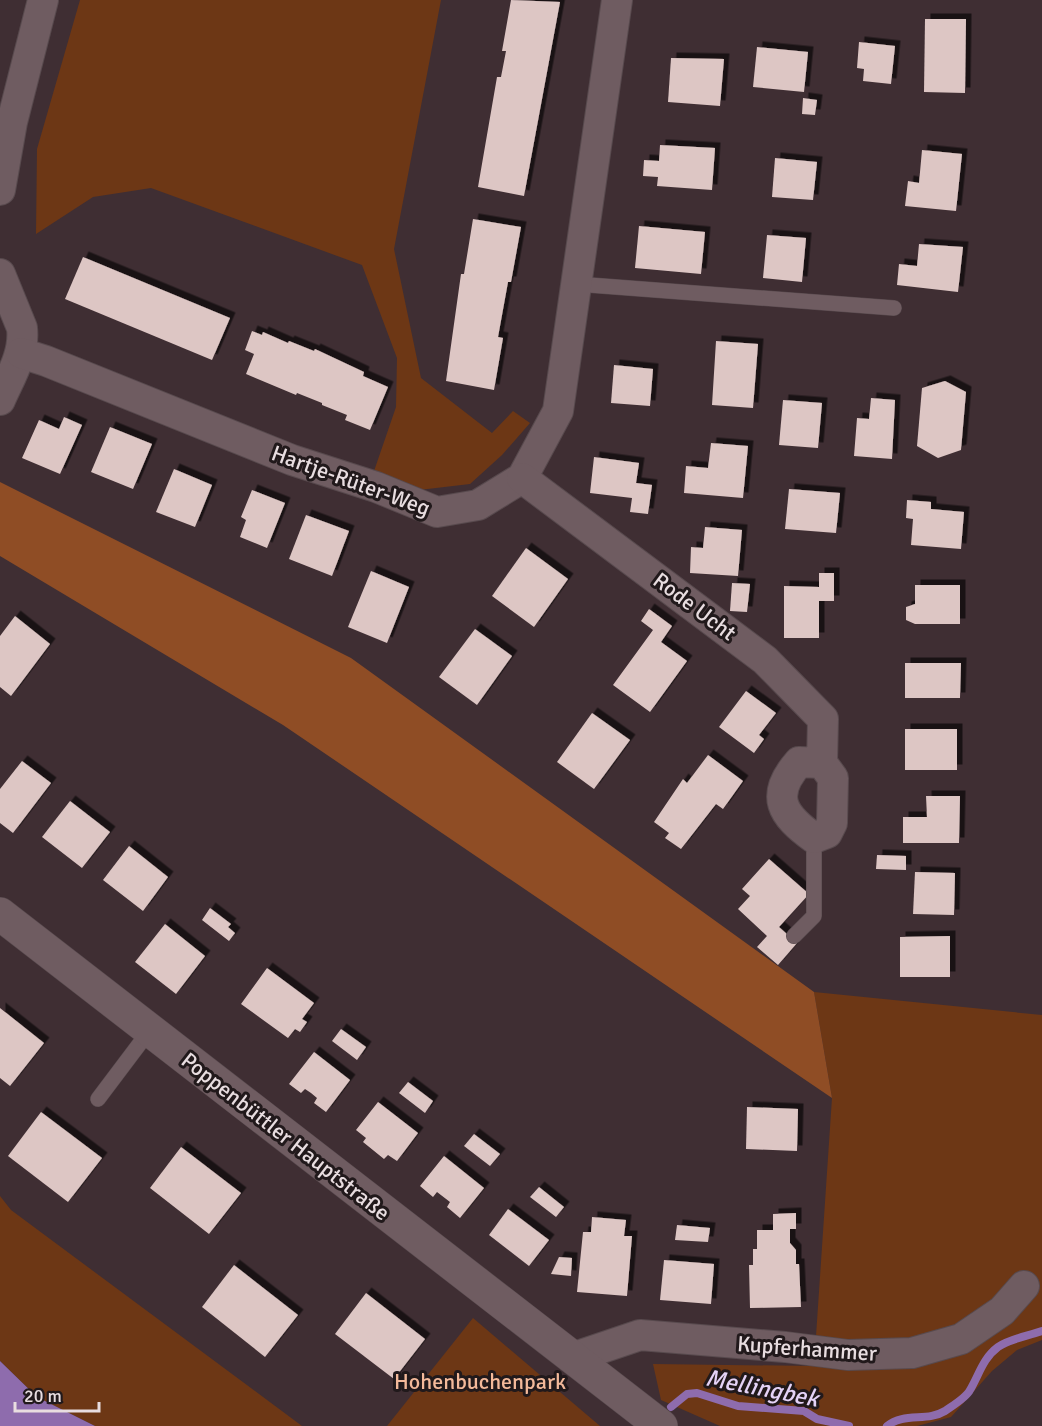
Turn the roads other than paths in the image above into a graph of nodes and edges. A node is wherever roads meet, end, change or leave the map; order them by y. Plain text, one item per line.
1 (43, 0) edge
2 (617, 0) edge
3 (0, 190) edge
4 (0, 274) edge
5 (576, 284) junction
6 (894, 308) dead end
7 (21, 353) junction
8 (0, 400) edge
9 (522, 478) junction
10 (822, 763) junction
11 (814, 838) junction
12 (0, 914) edge
13 (795, 936) dead end
14 (150, 1030) junction
15 (98, 1100) dead end
16 (1024, 1286) dead end
17 (572, 1358) junction
18 (661, 1426) edge

1 - 3 street
2 - 5 street
4 - 7 street
5 - 6 lane
5 - 9 street
7 - 8 street
7 - 9 street, Hartje-Rüter-Weg
9 - 10 street, Rode Ucht
10 - 11 street, Rode Ucht
10 - 11 street
11 - 13 lane
12 - 14 street, Poppenbüttler Hauptstraße
14 - 15 lane
14 - 17 street, Poppenbüttler Hauptstraße
16 - 17 street, Kupferhammer
17 - 18 street, Poppenbüttler Hauptstraße

